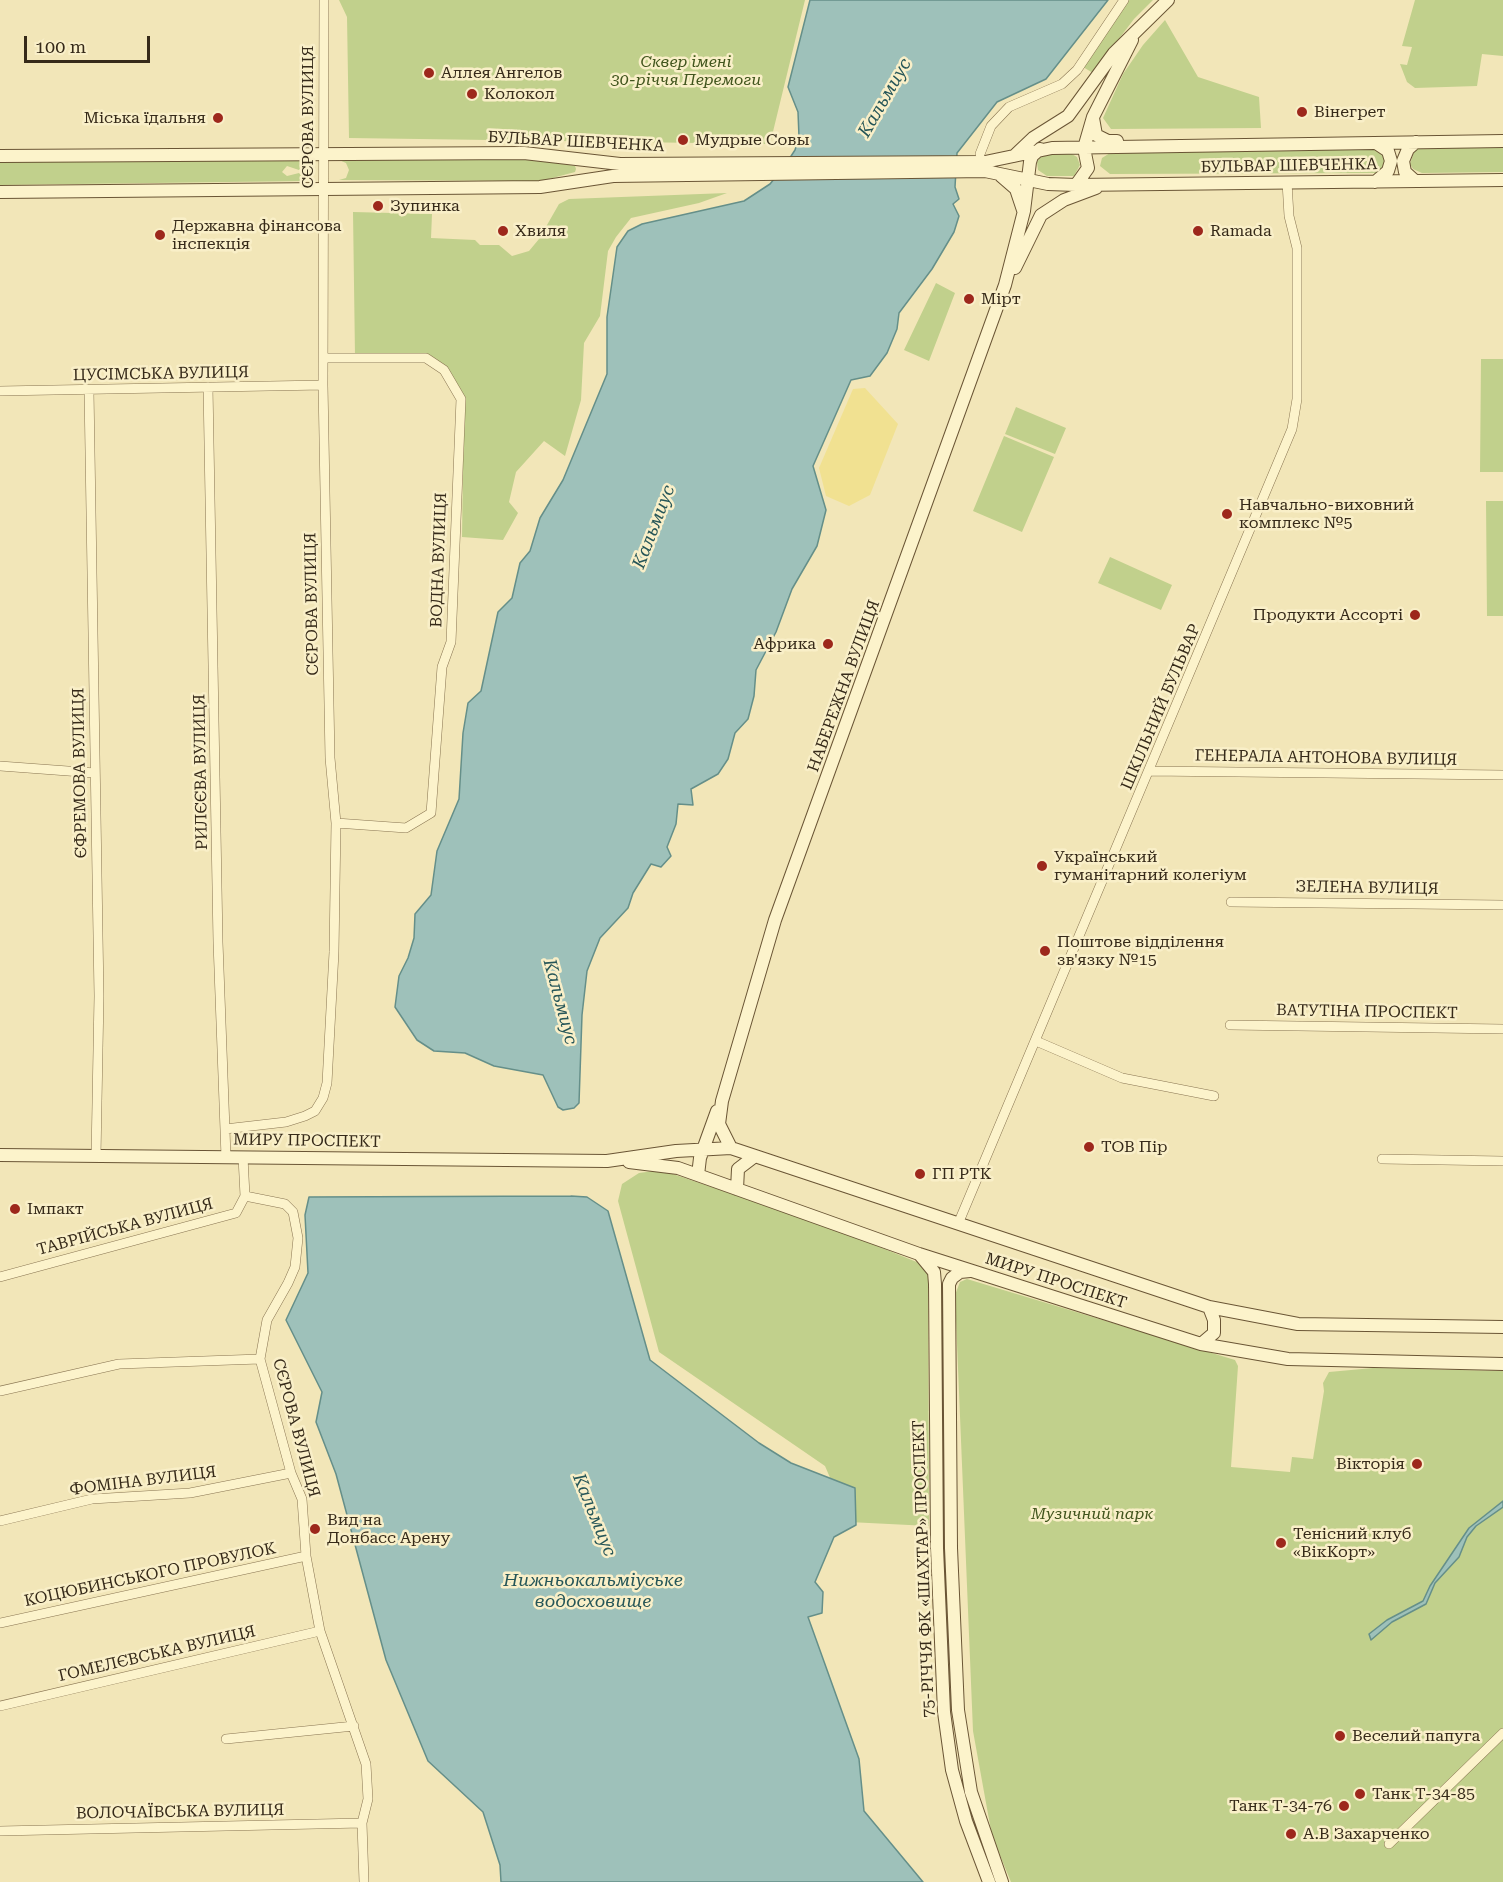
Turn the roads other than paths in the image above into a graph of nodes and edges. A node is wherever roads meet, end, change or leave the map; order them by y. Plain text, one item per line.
1 (324, 0) edge
2 (1124, 0) edge
3 (1167, 0) edge
4 (1137, 30) junction
5 (1093, 117) junction
6 (1503, 141) edge
7 (1416, 142) junction
8 (1376, 143) junction
9 (1202, 146) junction
10 (1084, 147) junction
11 (1041, 149) junction
12 (323, 153) junction
13 (0, 156) edge
14 (1011, 158) junction
15 (983, 162) junction
16 (714, 169) junction
17 (1030, 180) junction
18 (1503, 180) edge
19 (1287, 182) junction
20 (1375, 182) junction
21 (1415, 182) junction
22 (1076, 185) junction
23 (1108, 185) junction
24 (323, 190) junction
25 (0, 192) edge
26 (1024, 211) junction
27 (1005, 285) junction
28 (324, 358) junction
29 (323, 385) junction
30 (208, 387) junction
31 (0, 391) edge
32 (89, 391) junction
33 (0, 766) edge
34 (1149, 771) junction
35 (95, 773) junction
36 (1503, 775) edge
37 (336, 823) junction
38 (1231, 902) dead end
39 (1503, 905) edge
40 (1230, 1025) dead end
41 (1503, 1029) edge
42 (1036, 1041) junction
43 (1214, 1096) dead end
44 (722, 1101) junction
45 (711, 1125) junction
46 (225, 1129) junction
47 (731, 1148) junction
48 (702, 1149) junction
49 (676, 1151) junction
50 (0, 1155) edge
51 (96, 1156) junction
52 (755, 1156) junction
53 (226, 1157) junction
54 (243, 1157) junction
55 (1382, 1159) dead end
56 (610, 1160) junction
57 (1503, 1161) edge
58 (698, 1175) junction
59 (737, 1189) junction
60 (245, 1196) junction
61 (958, 1224) junction
62 (919, 1254) junction
63 (971, 1271) junction
64 (0, 1277) edge
65 (1209, 1307) junction
66 (1503, 1327) edge
67 (1201, 1344) junction
68 (260, 1359) junction
69 (1503, 1364) edge
70 (0, 1391) edge
71 (291, 1473) junction
72 (0, 1521) edge
73 (306, 1556) junction
74 (0, 1623) edge
75 (320, 1631) junction
76 (0, 1706) edge
77 (354, 1726) junction
78 (1503, 1733) edge
79 (225, 1739) dead end
80 (362, 1823) junction
81 (0, 1831) edge
82 (1389, 1844) dead end
83 (364, 1882) edge
84 (989, 1882) edge
85 (1002, 1882) edge

1 - 12 street, СЄРОВА ВУЛИЦЯ
2 - 15 street
3 - 4 main road
4 - 5 main road
4 - 14 main road
5 - 9 main road
5 - 10 main road
6 - 7 main road, БУЛЬВАР ШЕВЧЕНКА
7 - 8 main road, БУЛЬВАР ШЕВЧЕНКА
7 - 21 main road
8 - 9 main road, БУЛЬВАР ШЕВЧЕНКА
8 - 20 main road
9 - 10 main road, БУЛЬВАР ШЕВЧЕНКА
10 - 11 main road, БУЛЬВАР ШЕВЧЕНКА
10 - 22 main road
11 - 14 main road, БУЛЬВАР ШЕВЧЕНКА
11 - 17 main road
12 - 13 main road, БУЛЬВАР ШЕВЧЕНКА
12 - 16 main road, БУЛЬВАР ШЕВЧЕНКА
12 - 24 street, СЄРОВА ВУЛИЦЯ
14 - 15 main road, БУЛЬВАР ШЕВЧЕНКА
15 - 16 main road, БУЛЬВАР ШЕВЧЕНКА
15 - 17 main road, БУЛЬВАР ШЕВЧЕНКА
15 - 26 main road
16 - 24 main road, БУЛЬВАР ШЕВЧЕНКА
17 - 22 main road, БУЛЬВАР ШЕВЧЕНКА
17 - 26 main road, НАБЕРЕЖНА ВУЛИЦЯ
18 - 21 main road, БУЛЬВАР ШЕВЧЕНКА
19 - 20 main road, БУЛЬВАР ШЕВЧЕНКА
19 - 23 main road, БУЛЬВАР ШЕВЧЕНКА
19 - 34 street, ШКІЛЬНИЙ БУЛЬВАР
20 - 21 main road, БУЛЬВАР ШЕВЧЕНКА
22 - 23 main road, БУЛЬВАР ШЕВЧЕНКА
23 - 27 main road, НАБЕРЕЖНА ВУЛИЦЯ
24 - 25 main road, БУЛЬВАР ШЕВЧЕНКА
24 - 28 street, СЄРОВА ВУЛИЦЯ
26 - 27 main road, НАБЕРЕЖНА ВУЛИЦЯ
27 - 44 main road, НАБЕРЕЖНА ВУЛИЦЯ
28 - 29 street, СЄРОВА ВУЛИЦЯ
28 - 37 street, ВОДНА ВУЛИЦЯ
29 - 30 street, ЦУСІМСЬКА ВУЛИЦЯ
29 - 37 street, СЄРОВА ВУЛИЦЯ
30 - 32 street, ЦУСІМСЬКА ВУЛИЦЯ
30 - 46 street, РИЛЄЄВА ВУЛИЦЯ
31 - 32 street, ЦУСІМСЬКА ВУЛИЦЯ
32 - 35 street, ЄФРЕМОВА ВУЛИЦЯ
33 - 35 street
34 - 36 street, ГЕНЕРАЛА АНТОНОВА ВУЛИЦЯ
34 - 42 street, ШКІЛЬНИЙ БУЛЬВАР
35 - 51 street, ЄФРЕМОВА ВУЛИЦЯ
37 - 46 street, СЄРОВА ВУЛИЦЯ
38 - 39 street, ЗЕЛЕНА ВУЛИЦЯ
40 - 41 street, ВАТУТІНА ПРОСПЕКТ
42 - 43 street
42 - 61 street, ШКІЛЬНИЙ БУЛЬВАР
44 - 45 main road
44 - 47 main road
45 - 48 main road
45 - 49 main road
46 - 53 street, РИЛЄЄВА ВУЛИЦЯ
47 - 48 main road, МИРУ ПРОСПЕКТ
47 - 52 main road, МИРУ ПРОСПЕКТ
48 - 49 main road, МИРУ ПРОСПЕКТ
48 - 58 main road
49 - 56 main road, МИРУ ПРОСПЕКТ
50 - 51 main road, МИРУ ПРОСПЕКТ
51 - 53 main road, МИРУ ПРОСПЕКТ
52 - 59 main road
52 - 61 main road, МИРУ ПРОСПЕКТ
53 - 54 main road, МИРУ ПРОСПЕКТ
54 - 56 main road, МИРУ ПРОСПЕКТ
54 - 60 street
55 - 57 street
56 - 58 main road, МИРУ ПРОСПЕКТ
58 - 59 main road, МИРУ ПРОСПЕКТ
59 - 62 main road, МИРУ ПРОСПЕКТ
60 - 64 street, ТАВРІЙСЬКА ВУЛИЦЯ
60 - 68 street, СЄРОВА ВУЛИЦЯ
61 - 65 main road, МИРУ ПРОСПЕКТ
62 - 63 main road, МИРУ ПРОСПЕКТ
62 - 84 main road, 75-РІЧЧЯ ФК «ШАХТАР» ПРОСПЕКТ
63 - 67 main road, МИРУ ПРОСПЕКТ
63 - 85 main road, 75-РІЧЧЯ ФК «ШАХТАР» ПРОСПЕКТ
65 - 66 main road, МИРУ ПРОСПЕКТ
65 - 67 main road
67 - 69 main road, МИРУ ПРОСПЕКТ
68 - 70 street
68 - 71 street, СЄРОВА ВУЛИЦЯ
71 - 72 street, ФОМІНА ВУЛИЦЯ
71 - 73 street, СЄРОВА ВУЛИЦЯ
73 - 74 street, КОЦЮБИНСЬКОГО ПРОВУЛОК
73 - 75 street, СЄРОВА ВУЛИЦЯ
75 - 76 street, ГОМЕЛЄВСЬКА ВУЛИЦЯ
75 - 77 street, СЄРОВА ВУЛИЦЯ
77 - 79 street
77 - 80 street, СЄРОВА ВУЛИЦЯ
78 - 82 street
80 - 81 street, ВОЛОЧАЇВСЬКА ВУЛИЦЯ
80 - 83 street, СЄРОВА ВУЛИЦЯ

